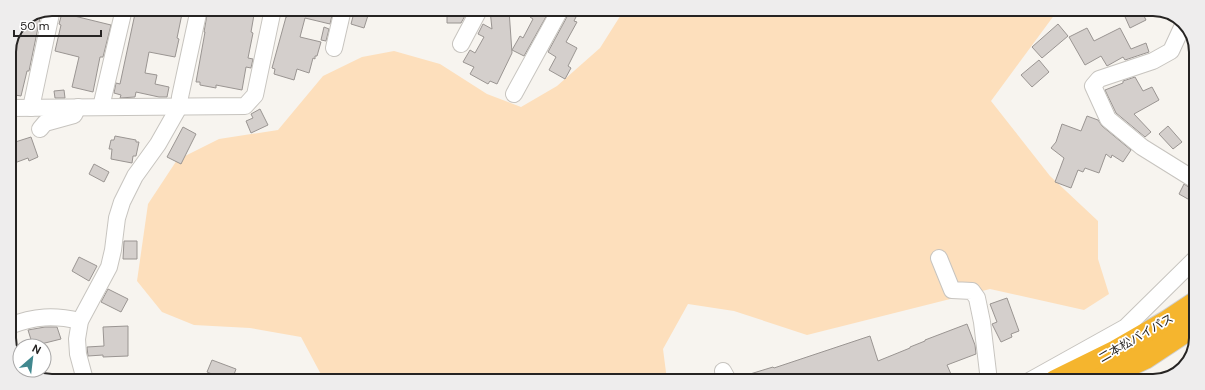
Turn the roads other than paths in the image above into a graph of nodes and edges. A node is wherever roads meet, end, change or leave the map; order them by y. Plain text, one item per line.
1 (50, 16) edge
2 (122, 16) edge
3 (197, 16) edge
4 (272, 16) edge
5 (341, 16) edge
6 (476, 16) edge
7 (557, 16) edge
8 (1181, 29) edge
9 (461, 44) dead end
10 (334, 48) dead end
11 (514, 94) dead end
12 (78, 107) junction
13 (101, 107) junction
14 (179, 107) junction
15 (16, 108) edge
16 (31, 108) junction
17 (40, 129) dead end
18 (1189, 176) edge
19 (939, 258) dead end
20 (1189, 265) edge
21 (1189, 307) edge
22 (80, 321) junction
23 (16, 324) edge
24 (1189, 329) edge
25 (83, 374) edge
26 (988, 374) edge
27 (1042, 374) edge
28 (1069, 374) edge
29 (1111, 374) edge

1 - 16 street
2 - 13 street
3 - 14 street
4 - 14 street
5 - 10 street
6 - 9 street
7 - 11 street
8 - 18 street
12 - 13 street
12 - 16 street
12 - 17 street
13 - 14 street
14 - 22 street
15 - 16 street
19 - 26 street
20 - 27 street
21 - 28 highway, 二本松バイパス
22 - 23 street
22 - 25 street
24 - 29 highway, 二本松バイパス

